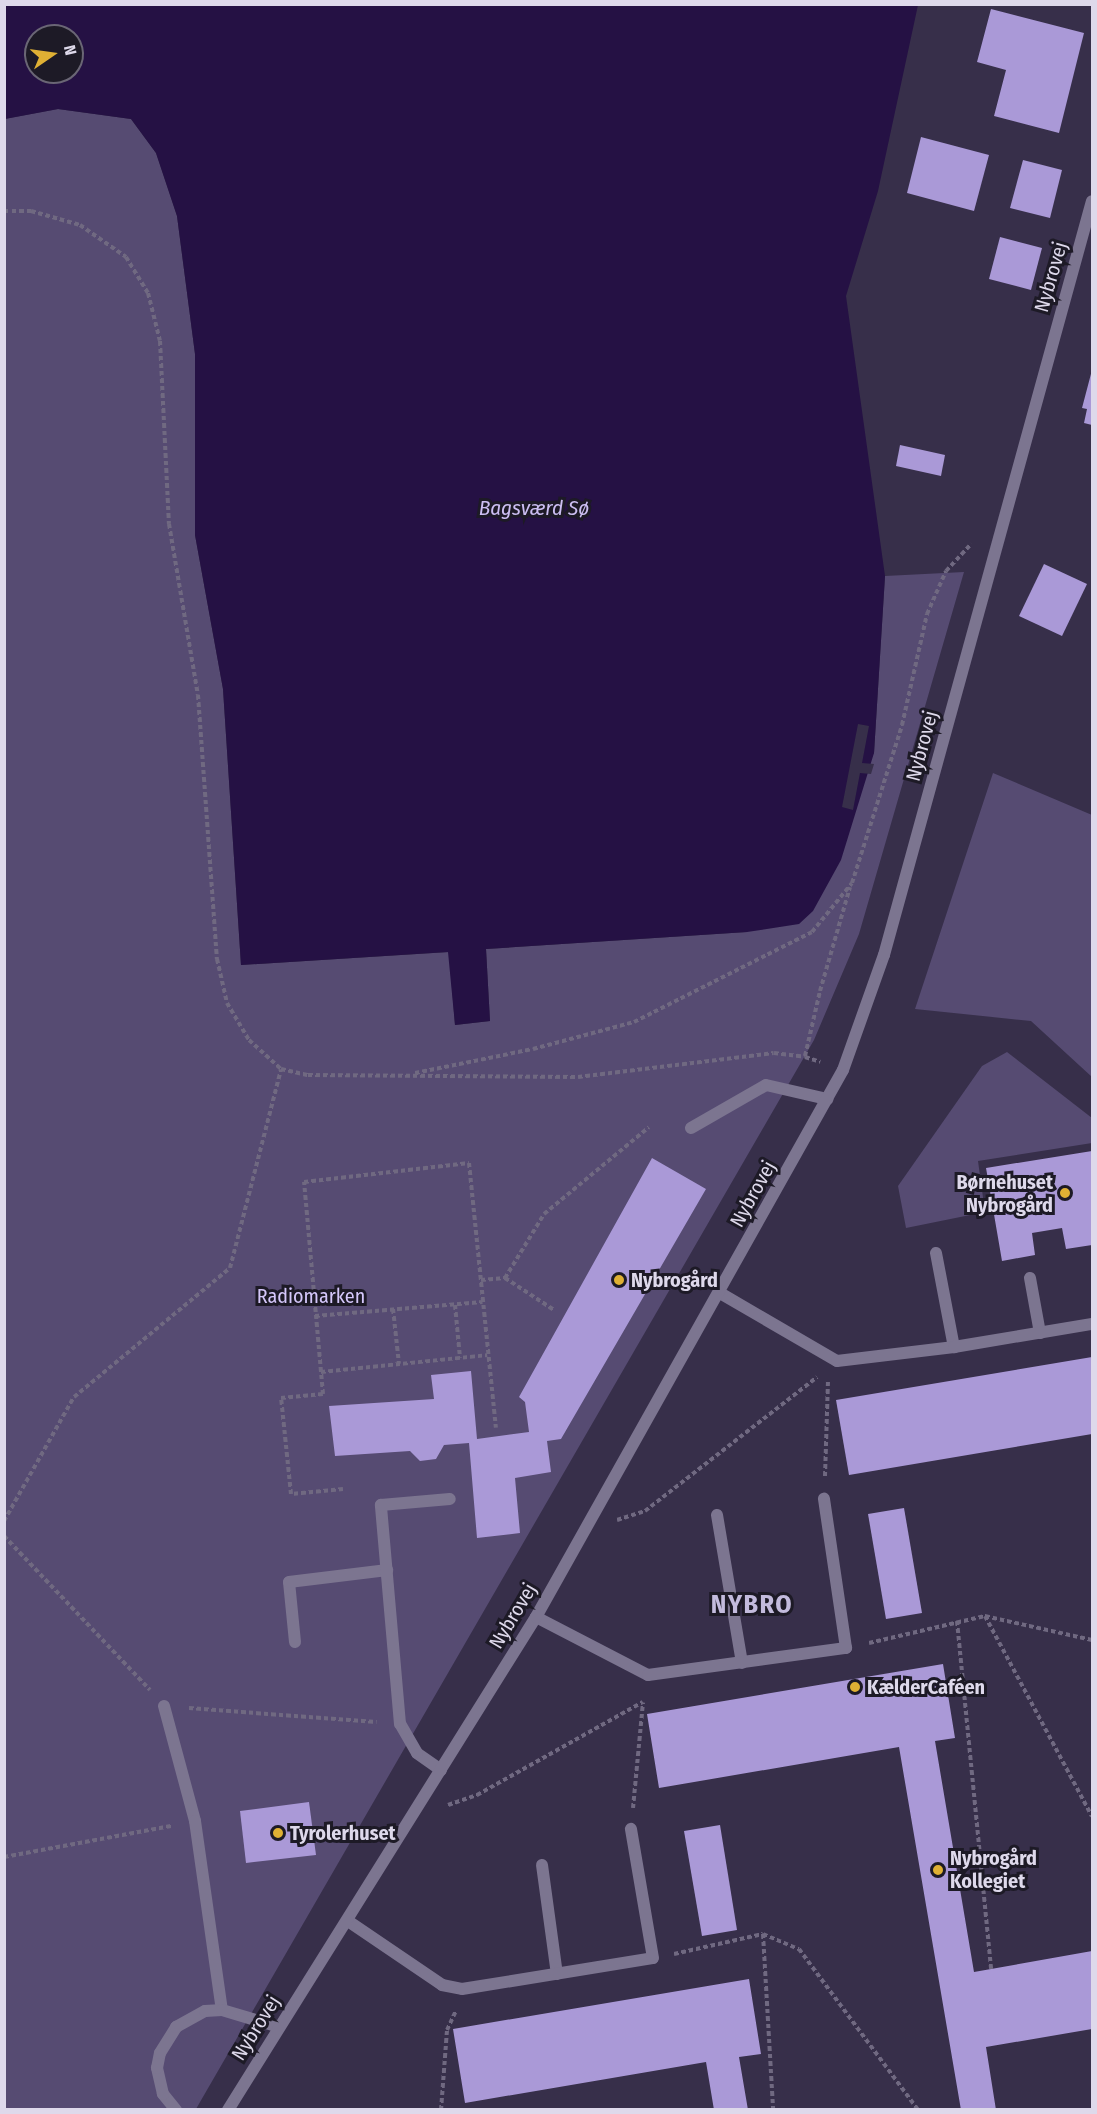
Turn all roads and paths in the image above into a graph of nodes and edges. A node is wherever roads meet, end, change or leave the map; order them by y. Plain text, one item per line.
1 (1092, 201) edge
2 (4, 211) edge
3 (997, 542) junction
4 (852, 883) junction
5 (805, 1057) junction
6 (281, 1069) junction
7 (843, 1070) junction
8 (409, 1075) junction
9 (827, 1099) junction
10 (649, 1127) dead end
11 (691, 1128) dead end
12 (936, 1254) dead end
13 (505, 1278) junction
14 (1030, 1278) dead end
15 (481, 1281) junction
16 (720, 1293) junction
17 (482, 1302) junction
18 (455, 1305) junction
19 (393, 1309) junction
20 (554, 1310) dead end
21 (315, 1316) junction
22 (1092, 1324) edge
23 (1040, 1333) junction
24 (954, 1347) junction
25 (488, 1355) junction
26 (460, 1358) junction
27 (837, 1361) junction
28 (399, 1364) junction
29 (321, 1372) junction
30 (496, 1428) dead end
31 (343, 1489) dead end
32 (450, 1499) dead end
33 (824, 1499) joint
34 (717, 1515) dead end
35 (4, 1521) edge
36 (586, 1530) junction
37 (4, 1536) edge
38 (387, 1570) junction
39 (985, 1616) junction
40 (536, 1617) junction
41 (957, 1621) junction
42 (1092, 1640) edge
43 (295, 1642) dead end
44 (846, 1648) junction
45 (742, 1663) junction
46 (648, 1675) junction
47 (643, 1702) junction
48 (164, 1706) junction
49 (400, 1724) junction
50 (441, 1770) junction
51 (1092, 1815) edge
52 (411, 1818) junction
53 (195, 1821) junction
54 (631, 1829) joint
55 (4, 1857) edge
56 (542, 1865) dead end
57 (348, 1921) junction
58 (763, 1934) junction
59 (653, 1958) junction
60 (991, 1969) dead end
61 (557, 1974) junction
62 (462, 1989) junction
63 (222, 2010) junction
64 (279, 2027) junction
65 (176, 2109) edge
66 (228, 2109) edge
67 (441, 2109) edge
68 (773, 2109) edge
69 (918, 2109) edge

1 - 3 street, Nybrovej
2 - 6 path
3 - 4 path
3 - 7 street, Nybrovej
4 - 5 path
4 - 8 path
5 - 7 path
5 - 8 path
6 - 8 path
6 - 35 path
7 - 9 street, Nybrovej
9 - 11 street
9 - 16 street, Nybrovej
10 - 13 path
12 - 24 street
13 - 15 path
13 - 20 path
14 - 23 street
15 - 17 path
15 - 21 path
16 - 27 street
16 - 36 street, Nybrovej
17 - 18 path
17 - 25 path
18 - 19 path
18 - 26 path
19 - 21 path
19 - 28 path
21 - 29 path
22 - 23 street
23 - 24 street
24 - 27 street
25 - 26 path
25 - 30 path
26 - 28 path
27 - 33 path
27 - 36 path
28 - 29 path
29 - 31 path
32 - 38 street
33 - 44 street
34 - 45 street
36 - 40 street, Nybrovej
37 - 48 path
38 - 43 street
38 - 49 street
39 - 41 path
39 - 42 path
39 - 51 path
40 - 46 street
40 - 50 street, Nybrovej
41 - 44 path
41 - 60 path
44 - 45 street
45 - 46 street
46 - 47 path
47 - 52 path
47 - 54 path
48 - 49 path
48 - 53 street
49 - 50 street
50 - 52 street, Nybrovej
52 - 57 street, Nybrovej
53 - 55 path
53 - 63 street
54 - 59 street
56 - 61 street
57 - 62 street
57 - 64 street, Nybrovej
58 - 59 path
58 - 68 path
58 - 69 path
59 - 61 street
61 - 62 street
62 - 67 path
63 - 64 street
63 - 65 street
64 - 66 street, Nybrovej

